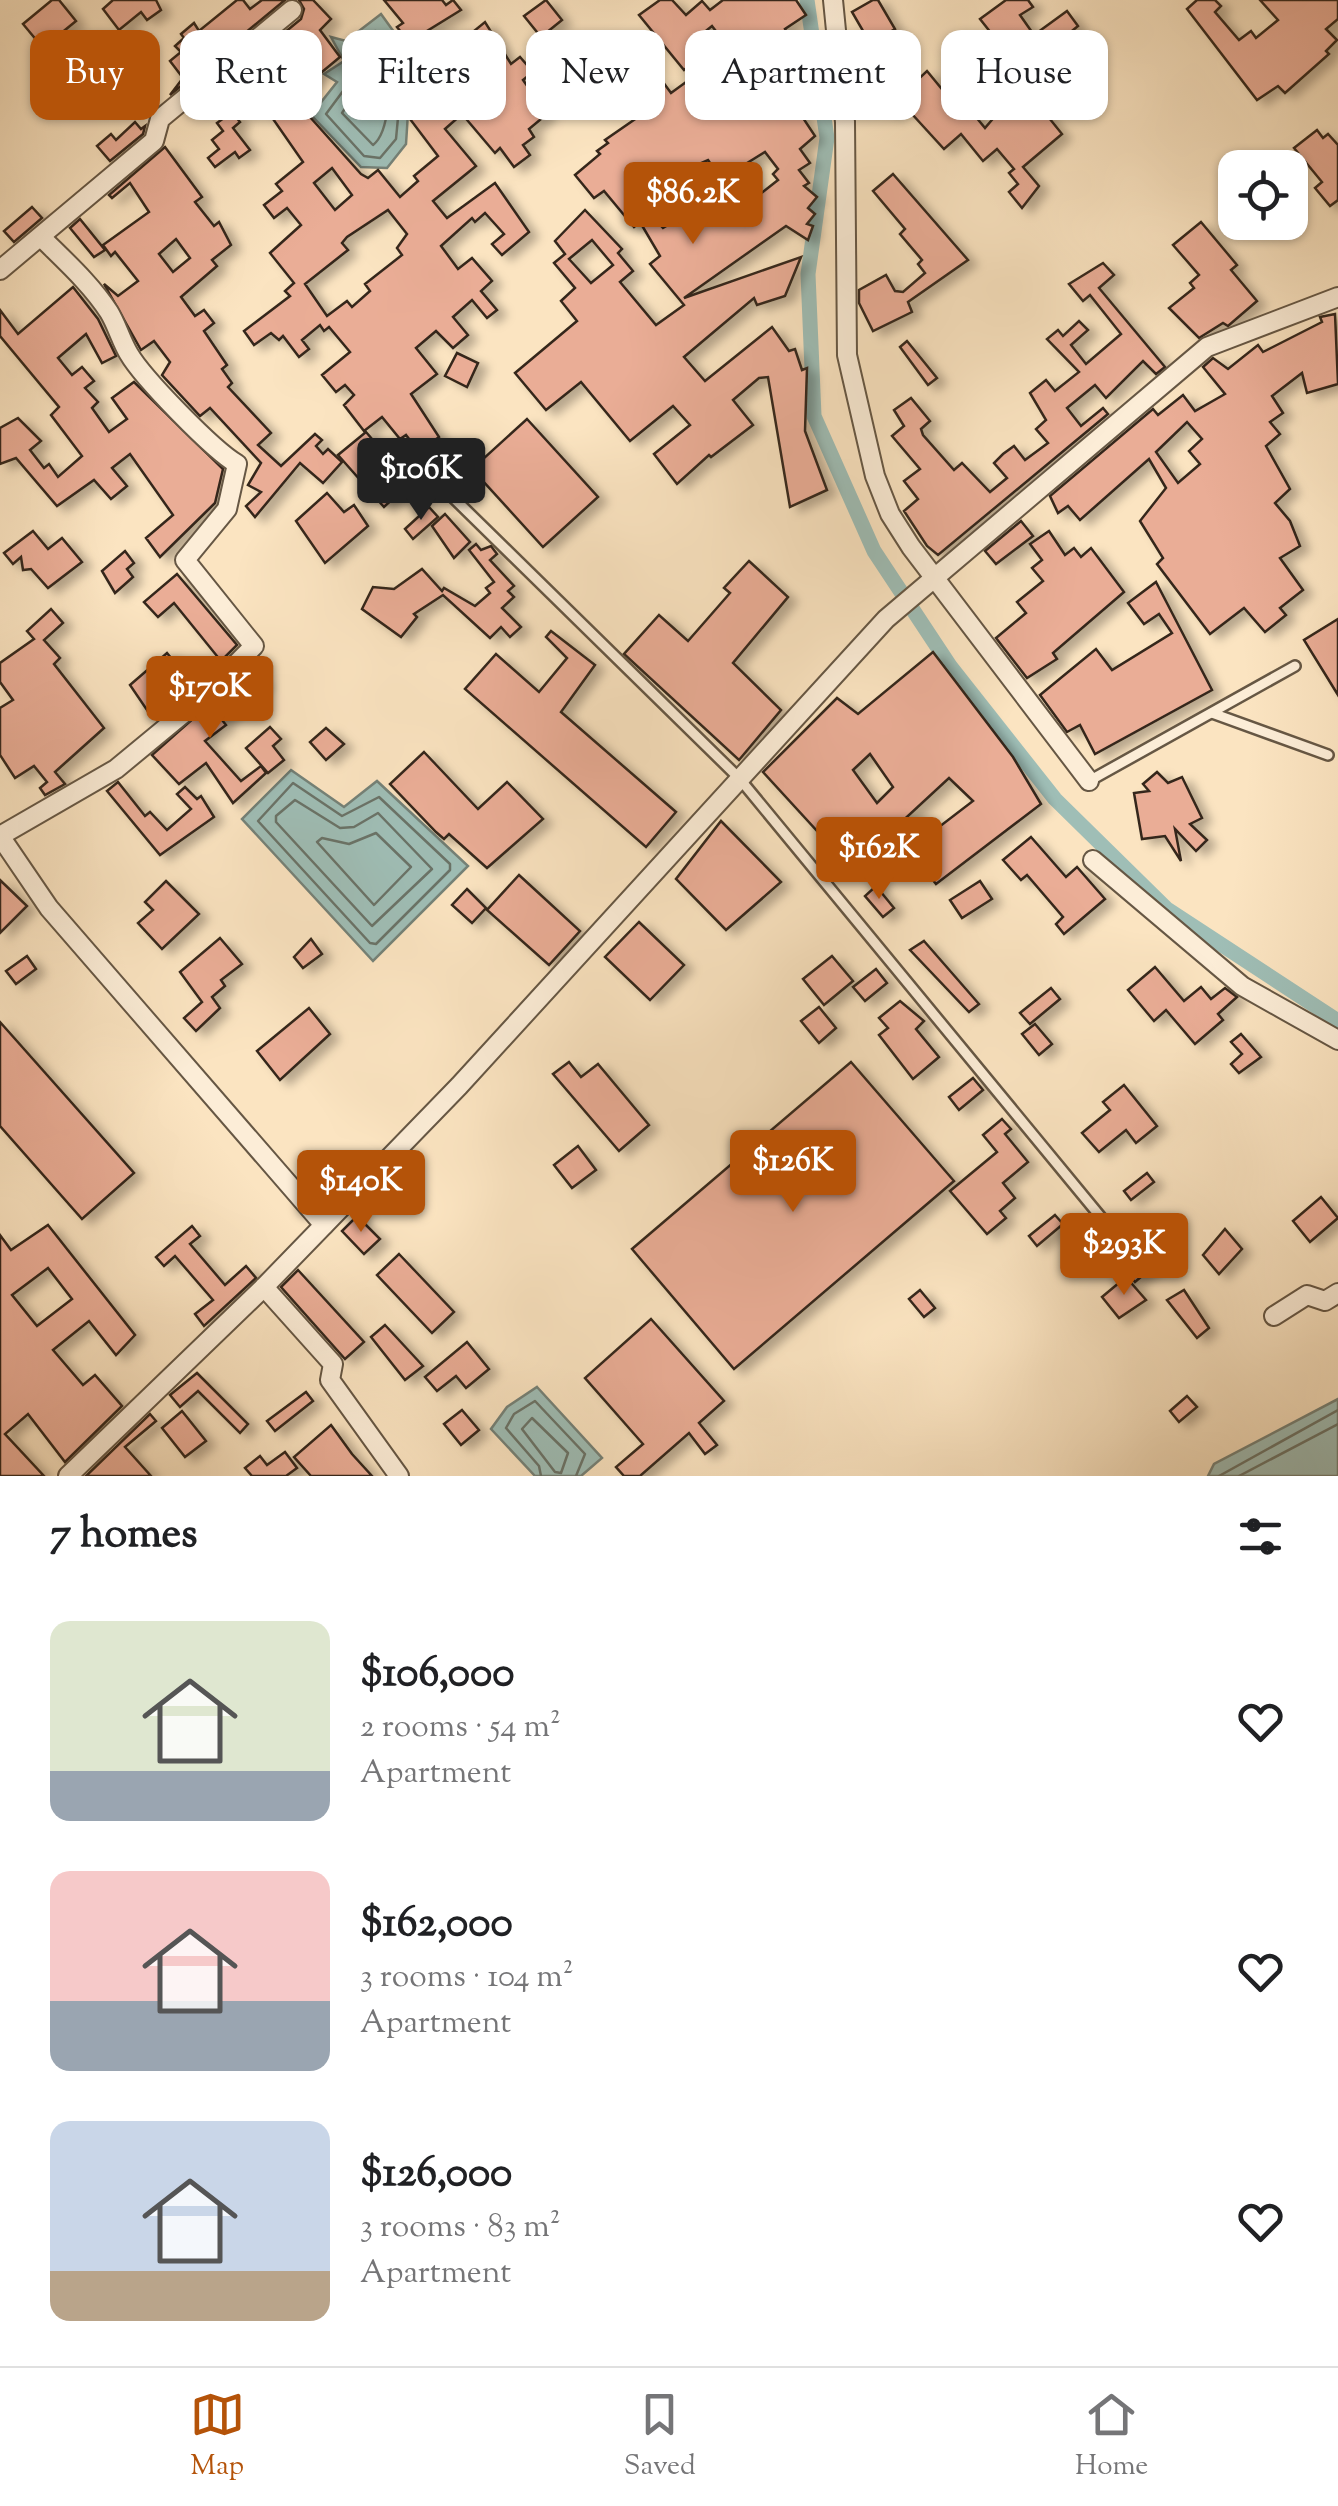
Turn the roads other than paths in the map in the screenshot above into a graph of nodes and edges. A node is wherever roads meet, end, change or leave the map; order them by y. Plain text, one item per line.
1 (833, 0) edge
2 (292, 10) dead end
3 (40, 237) junction
4 (0, 270) edge
5 (1338, 297) edge
6 (424, 469) dead end
7 (929, 582) junction
8 (1294, 666) dead end
9 (1212, 713) junction
10 (1328, 755) dead end
11 (739, 778) junction
12 (1089, 781) joint
13 (0, 836) edge
14 (1093, 860) dead end
15 (1338, 1040) edge
16 (1104, 1221) dead end
17 (324, 1225) junction
18 (264, 1287) junction
19 (1338, 1293) edge
20 (1274, 1316) dead end
21 (68, 1476) edge
22 (399, 1476) edge

1 - 7 street
2 - 3 street
3 - 4 street
3 - 13 street
5 - 7 street
6 - 11 lane
7 - 11 street
7 - 12 street
8 - 9 lane
9 - 10 lane
9 - 12 lane
11 - 16 lane
11 - 17 street
13 - 17 street
14 - 15 street
17 - 18 street
18 - 21 street
18 - 22 street
19 - 20 street

